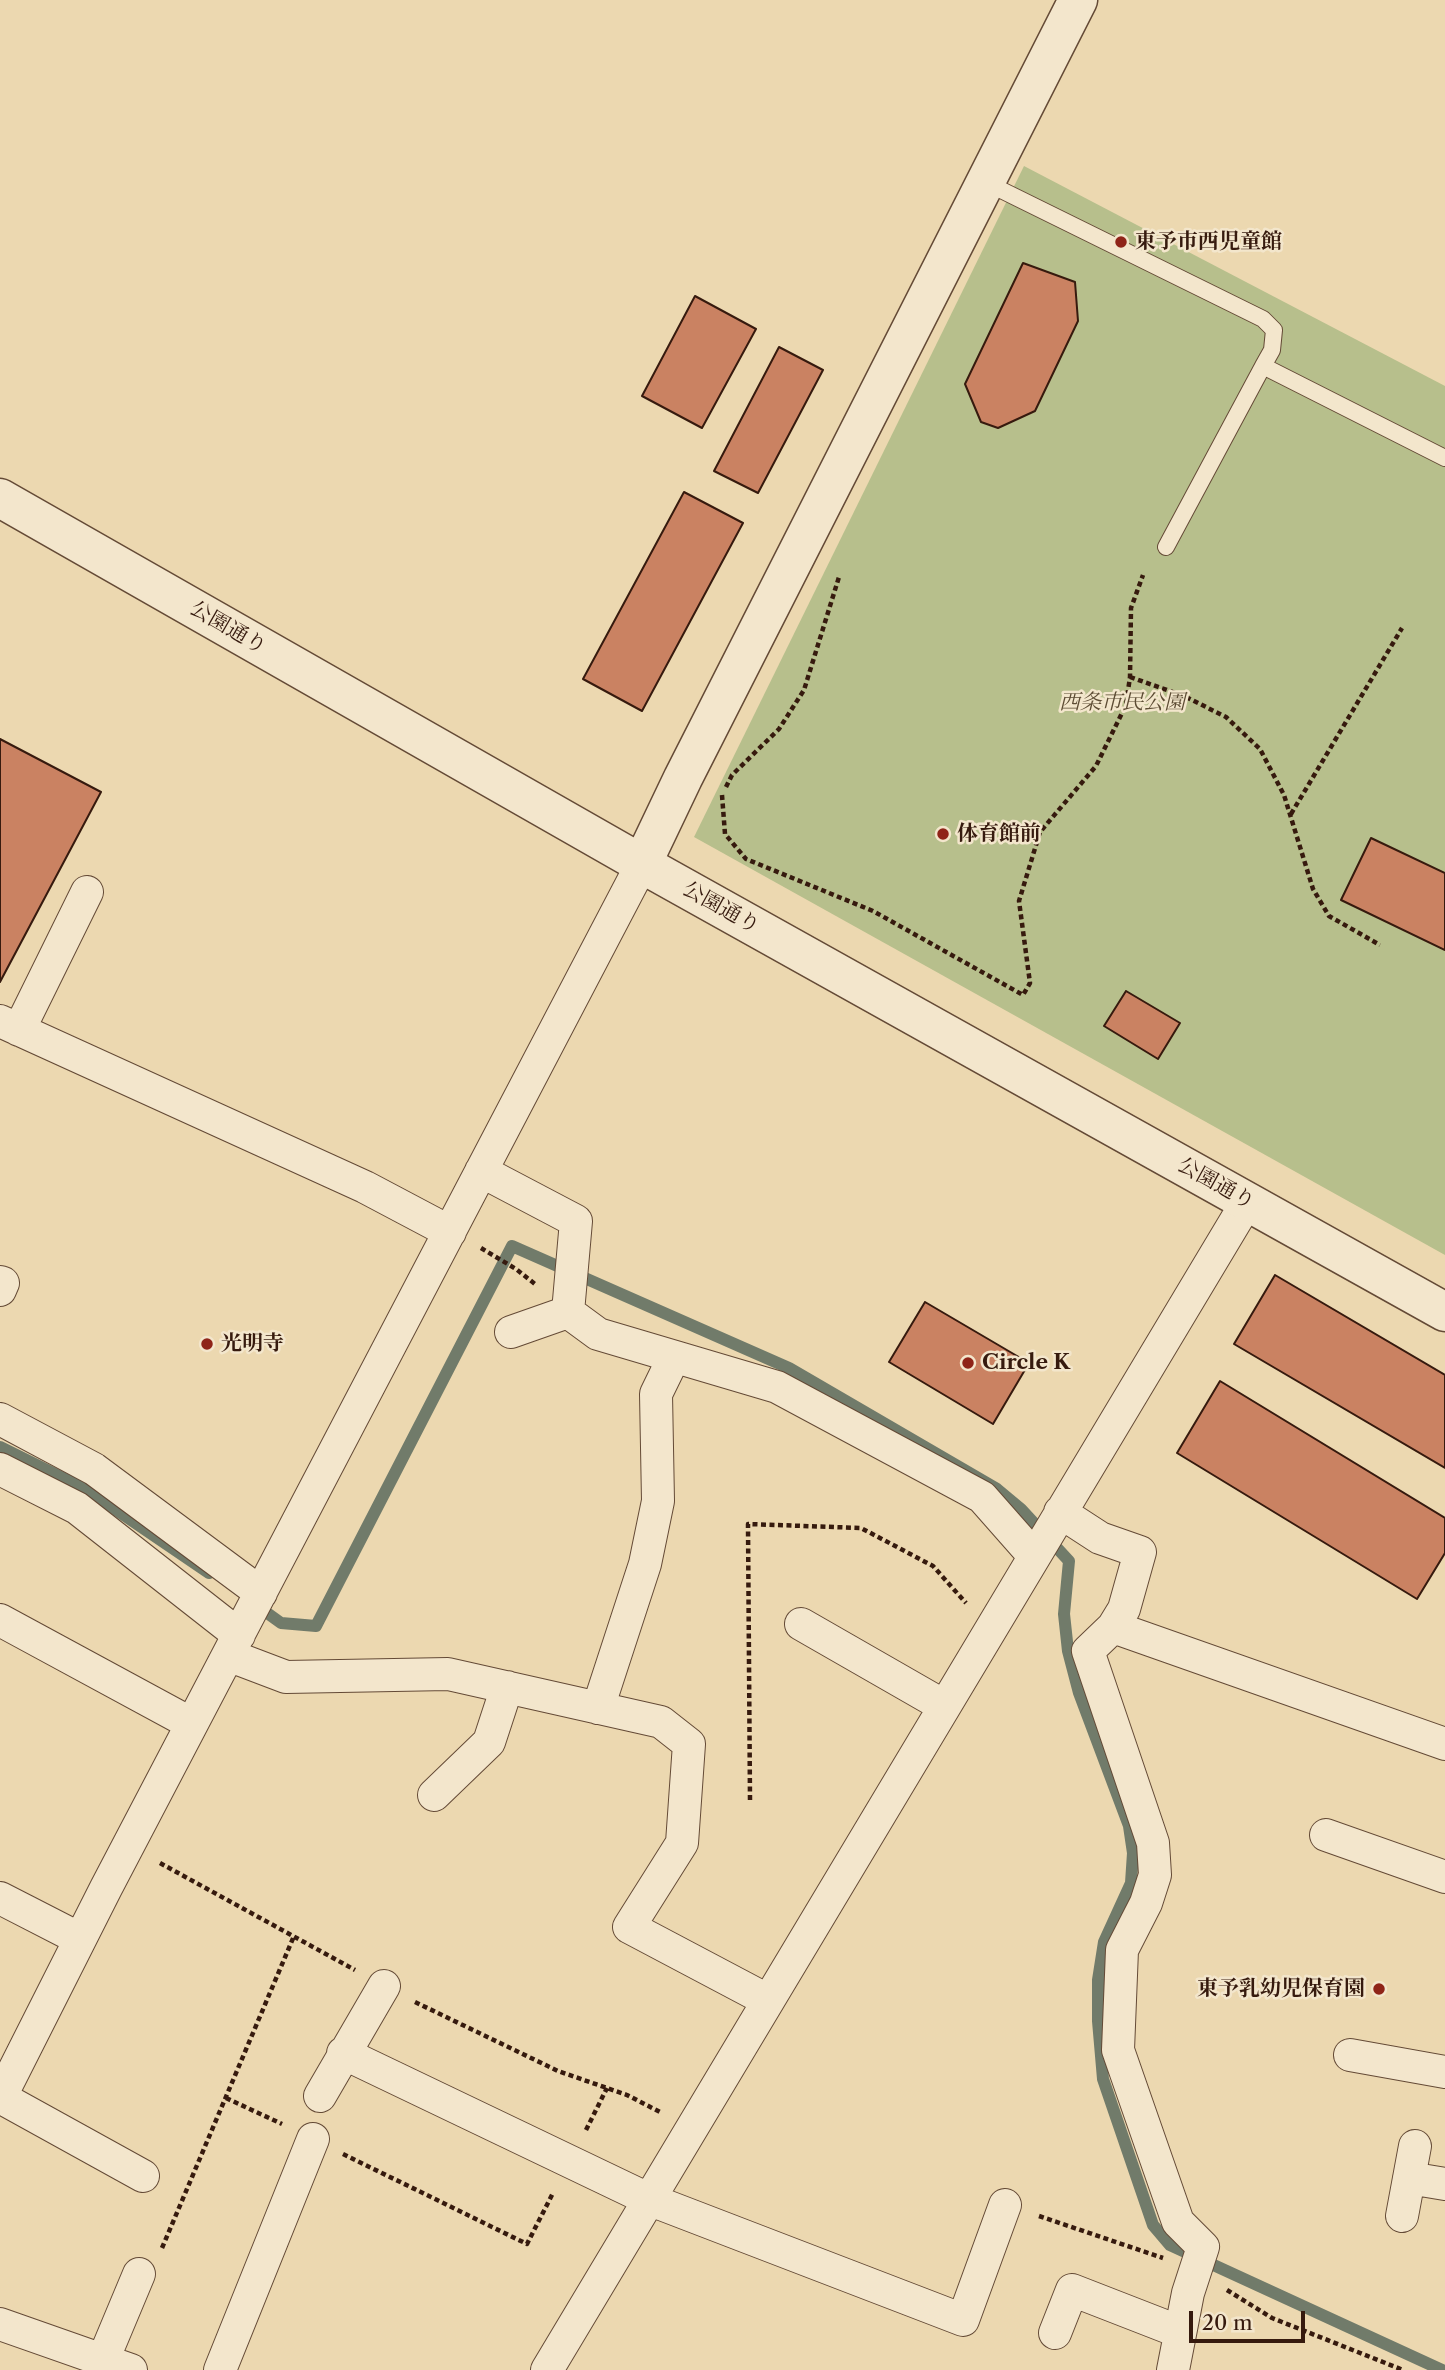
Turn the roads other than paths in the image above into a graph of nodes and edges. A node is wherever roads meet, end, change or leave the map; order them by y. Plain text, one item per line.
1 (1078, 0) edge
2 (985, 183) junction
3 (1263, 366) junction
4 (1445, 458) edge
5 (0, 498) edge
6 (1166, 547) dead end
7 (642, 864) junction
8 (87, 892) dead end
9 (9, 1025) edge
10 (481, 1171) junction
11 (1247, 1202) junction
12 (450, 1232) junction
13 (0, 1282) edge
14 (0, 1290) edge
15 (568, 1312) junction
16 (1445, 1312) edge
17 (511, 1332) dead end
18 (674, 1357) junction
19 (0, 1419) edge
20 (0, 1469) edge
21 (1060, 1512) junction
22 (1034, 1556) junction
23 (260, 1594) junction
24 (0, 1620) edge
25 (801, 1624) dead end
26 (1113, 1627) junction
27 (237, 1639) junction
28 (507, 1687) junction
29 (944, 1706) junction
30 (598, 1708) junction
31 (192, 1724) junction
32 (1445, 1744) edge
33 (434, 1795) dead end
34 (1326, 1835) dead end
35 (1445, 1877) edge
36 (0, 1898) edge
37 (80, 1939) junction
38 (384, 1986) dead end
39 (767, 2000) junction
40 (343, 2053) junction
41 (1350, 2055) dead end
42 (1445, 2072) edge
43 (320, 2096) dead end
44 (0, 2097) edge
45 (313, 2138) road end
46 (1415, 2146) dead end
47 (143, 2176) dead end
48 (1409, 2178) junction
49 (1445, 2184) edge
50 (648, 2199) junction
51 (1005, 2205) dead end
52 (1402, 2216) dead end
53 (139, 2274) road end
54 (0, 2324) edge
55 (1180, 2332) junction
56 (1055, 2333) dead end
57 (117, 2365) edge
58 (220, 2370) edge
59 (547, 2370) edge
60 (1173, 2370) edge

1 - 2 street
2 - 3 lane
2 - 7 street
3 - 4 lane
3 - 6 lane
5 - 7 street, 公園通り
7 - 10 street
7 - 11 street, 公園通り
8 - 9 street
9 - 12 street
10 - 12 street
10 - 15 street
11 - 16 street, 公園通り
11 - 21 street
12 - 23 street
13 - 14 street
15 - 17 street
15 - 18 street
18 - 22 street
18 - 30 street
19 - 23 street
20 - 27 street
21 - 22 street
21 - 26 street
22 - 29 street
23 - 27 street
24 - 31 street
25 - 29 street
26 - 32 street
26 - 55 street
27 - 28 street
27 - 31 street
28 - 30 street
28 - 33 street
29 - 39 street
30 - 39 street
31 - 37 street
34 - 35 street
36 - 37 street
37 - 44 street
38 - 40 street
39 - 50 street
40 - 43 street
40 - 50 street
41 - 42 street
44 - 47 street
45 - 58 street
46 - 48 street
48 - 49 street
48 - 52 street
50 - 51 street
50 - 59 street
53 - 57 street
54 - 57 street
55 - 56 street
55 - 60 street

